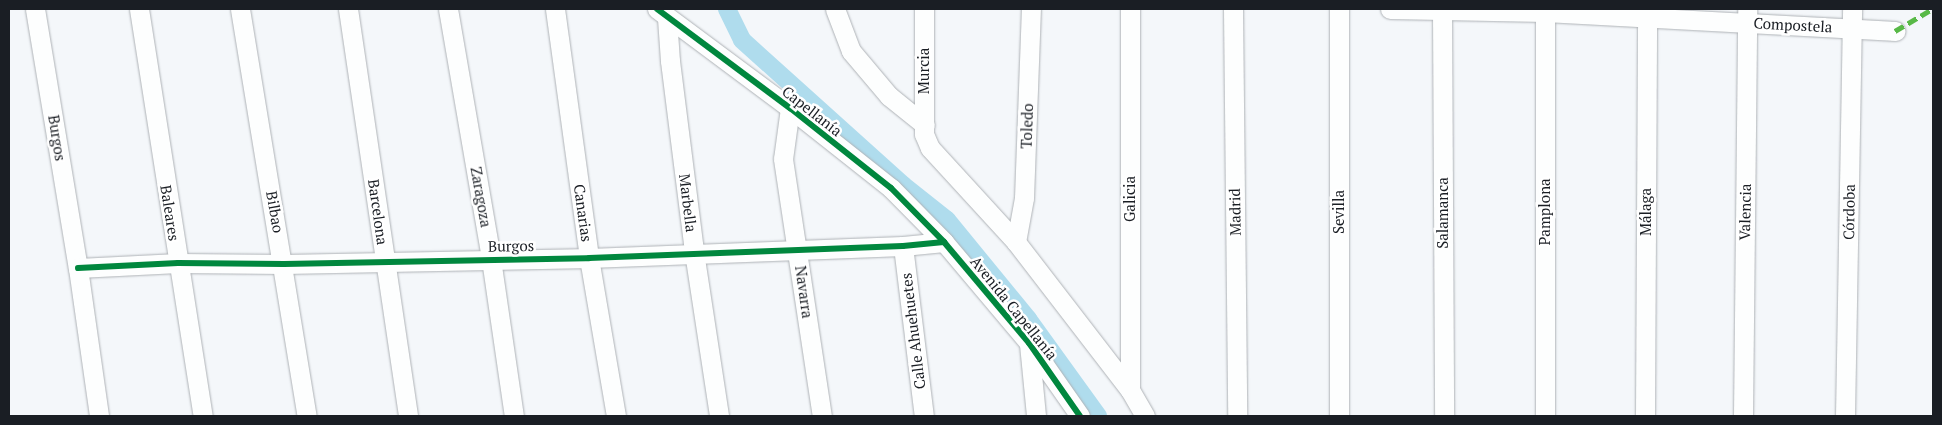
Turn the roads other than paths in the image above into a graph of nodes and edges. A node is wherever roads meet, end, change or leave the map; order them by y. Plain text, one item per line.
1 (35, 9) edge
2 (139, 9) edge
3 (240, 9) edge
4 (348, 9) edge
5 (448, 9) edge
6 (555, 9) edge
7 (835, 9) edge
8 (924, 9) edge
9 (1030, 9) edge
10 (1130, 9) edge
11 (1233, 9) edge
12 (1339, 9) edge
13 (1390, 9) edge
14 (1852, 9) edge
15 (1442, 10) edge
16 (1545, 10) edge
17 (662, 13) edge
18 (1647, 13) edge
19 (1747, 16) edge
20 (1852, 28) junction
21 (1895, 31) dead end
22 (790, 108) junction
23 (924, 129) junction
24 (944, 242) junction
25 (1016, 242) junction
26 (903, 246) junction
27 (798, 250) junction
28 (694, 252) junction
29 (589, 258) junction
30 (491, 259) junction
31 (386, 262) junction
32 (178, 264) junction
33 (284, 264) junction
34 (78, 268) junction
35 (1029, 342) junction
36 (1130, 390) junction
37 (99, 416) edge
38 (203, 416) edge
39 (307, 416) edge
40 (408, 416) edge
41 (514, 416) edge
42 (616, 416) edge
43 (719, 416) edge
44 (822, 416) edge
45 (924, 416) edge
46 (1036, 416) edge
47 (1080, 416) edge
48 (1145, 416) edge
49 (1237, 416) edge
50 (1339, 416) edge
51 (1444, 416) edge
52 (1545, 416) edge
53 (1645, 416) edge
54 (1743, 416) edge
55 (1845, 416) edge

1 - 34 street, Burgos
2 - 32 street, Baleares
3 - 33 street, Bilbao
4 - 31 street, Barcelona
5 - 30 street, Zaragoza
6 - 29 street, Canarias
7 - 23 street
8 - 23 street, Murcia
9 - 25 street, Toledo
10 - 36 street, Galicia
11 - 49 street, Madrid
12 - 50 street, Sevilla
13 - 15 street, Compostela
14 - 20 street, Córdoba
15 - 16 street, Compostela
15 - 51 street, Salamanca
16 - 18 street, Compostela
16 - 52 street, Pamplona
17 - 22 street, Capellanía
17 - 28 street, Marbella
18 - 19 street, Compostela
18 - 53 street, Málaga
19 - 20 street, Compostela
19 - 54 street, Valencia
20 - 21 street, Compostela
20 - 55 street, Córdoba
22 - 24 street, Capellanía
22 - 27 street, Navarra
23 - 25 street
24 - 26 street, Burgos
24 - 35 street, Avenida Capellanía
25 - 36 street
26 - 27 street, Burgos
26 - 45 street, Calle Ahuehuetes
27 - 28 street, Burgos
27 - 44 street, Navarra
28 - 29 street, Burgos
28 - 43 street, Marbella
29 - 30 street, Burgos
29 - 42 street, Canarias
30 - 31 street, Burgos
30 - 41 street, Zaragoza
31 - 33 street, Burgos
31 - 40 street, Barcelona
32 - 33 street, Burgos
32 - 34 street, Burgos
32 - 38 street, Baleares
33 - 39 street, Bilbao
34 - 37 street, Burgos
35 - 46 street
35 - 47 street, Avenida Capellanía
36 - 48 street

